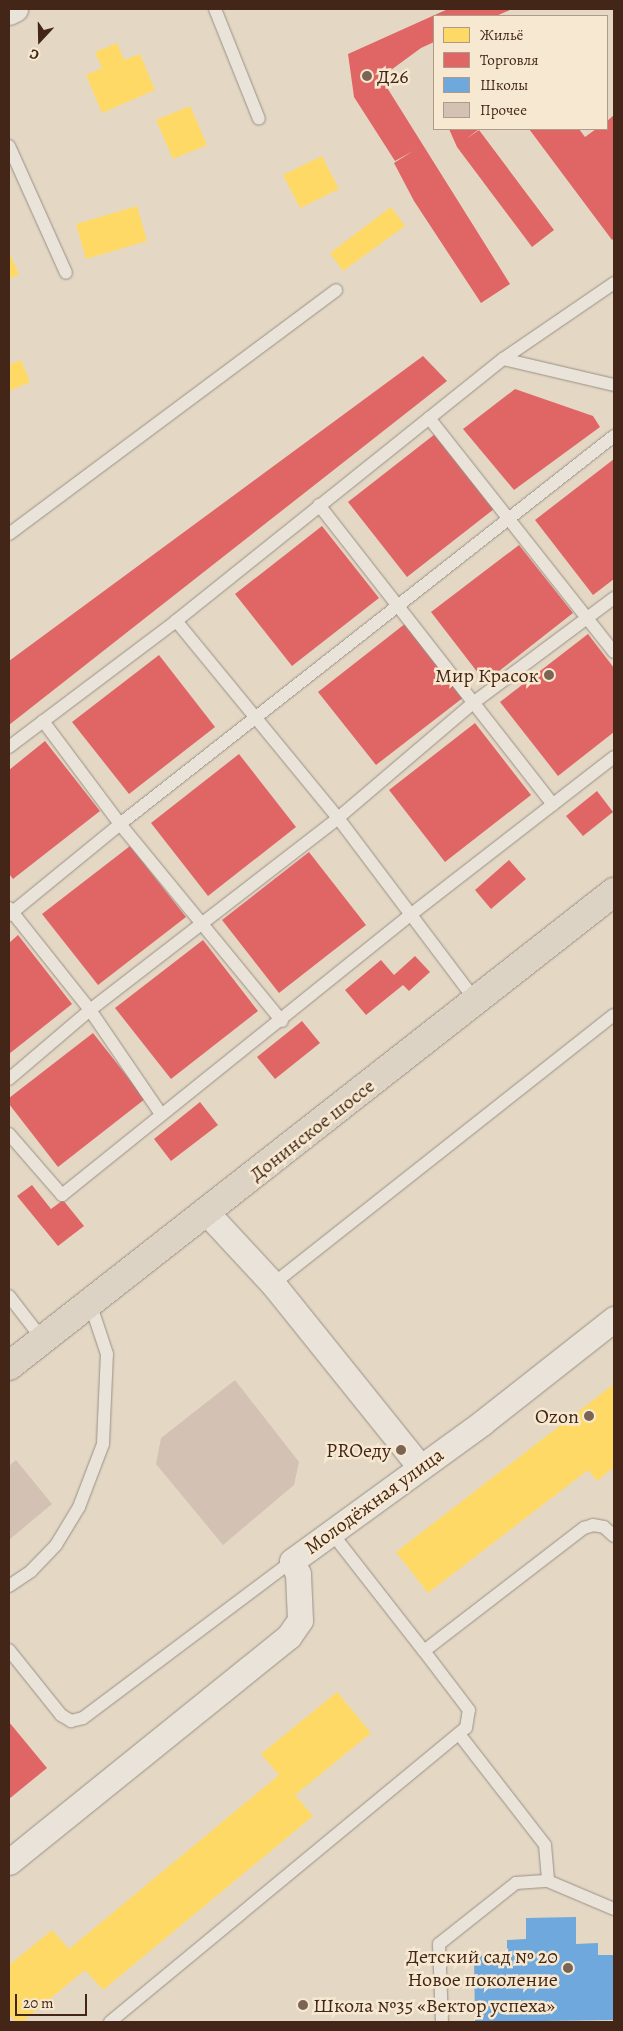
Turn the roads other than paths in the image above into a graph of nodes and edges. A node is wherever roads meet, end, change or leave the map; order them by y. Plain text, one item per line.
1 (15, 9) edge
2 (215, 9) edge
3 (9, 12) edge
4 (259, 120) dead end
5 (9, 146) edge
6 (66, 273) dead end
7 (614, 282) edge
8 (336, 290) dead end
9 (503, 359) junction
10 (614, 385) edge
11 (429, 418) junction
12 (614, 436) edge
13 (319, 504) junction
14 (508, 522) junction
15 (9, 534) edge
16 (614, 598) edge
17 (400, 608) junction
18 (588, 619) junction
19 (176, 621) junction
20 (614, 652) edge
21 (473, 703) junction
22 (254, 719) junction
23 (43, 721) junction
24 (9, 747) edge
25 (614, 757) edge
26 (553, 804) junction
27 (338, 818) junction
28 (120, 824) junction
29 (614, 892) edge
30 (10, 912) edge
31 (409, 916) junction
32 (205, 923) junction
33 (476, 1002) junction
34 (90, 1010) junction
35 (614, 1015) edge
36 (282, 1021) junction
37 (9, 1080) edge
38 (162, 1114) junction
39 (9, 1134) edge
40 (207, 1213) junction
41 (273, 1284) junction
42 (9, 1296) edge
43 (90, 1303) junction
44 (614, 1319) edge
45 (43, 1340) junction
46 (9, 1366) edge
47 (420, 1467) junction
48 (331, 1532) junction
49 (614, 1536) edge
50 (292, 1560) junction
51 (9, 1586) edge
52 (9, 1650) edge
53 (424, 1651) junction
54 (458, 1734) junction
55 (9, 1862) edge
56 (548, 1881) junction
57 (614, 1909) edge
58 (110, 2022) edge
59 (442, 2022) edge

1 - 3 street
2 - 4 lane
5 - 6 lane
7 - 9 lane
8 - 15 lane
9 - 10 lane
9 - 11 lane
11 - 13 lane
11 - 14 lane
12 - 14 lane
13 - 17 lane
13 - 19 lane
14 - 17 lane
14 - 18 lane
16 - 18 lane
17 - 21 lane
17 - 22 lane
18 - 20 lane
18 - 21 lane
19 - 22 lane
19 - 23 lane
21 - 26 lane
21 - 27 lane
22 - 27 lane
22 - 28 lane
23 - 24 lane
23 - 28 lane
25 - 26 lane
26 - 31 lane
27 - 31 lane
27 - 32 lane
28 - 30 lane
28 - 32 lane
29 - 33 main road, Донинское шоссе
30 - 34 lane
31 - 33 lane
31 - 36 lane
32 - 34 lane
32 - 36 lane
33 - 40 main road, Донинское шоссе
34 - 37 lane
34 - 38 lane
35 - 41 lane
36 - 38 lane
38 - 39 lane
40 - 41 street
40 - 43 main road, Донинское шоссе
41 - 47 street
42 - 45 lane
43 - 45 main road, Донинское шоссе
43 - 51 lane
44 - 47 street, Молодёжная улица
45 - 46 main road, Донинское шоссе
47 - 48 street, Молодёжная улица
48 - 50 street, Молодёжная улица
48 - 53 lane
49 - 53 lane
50 - 52 lane
50 - 55 street, Молодёжная улица
53 - 54 lane
54 - 56 lane
54 - 58 lane
56 - 57 lane
56 - 59 lane

